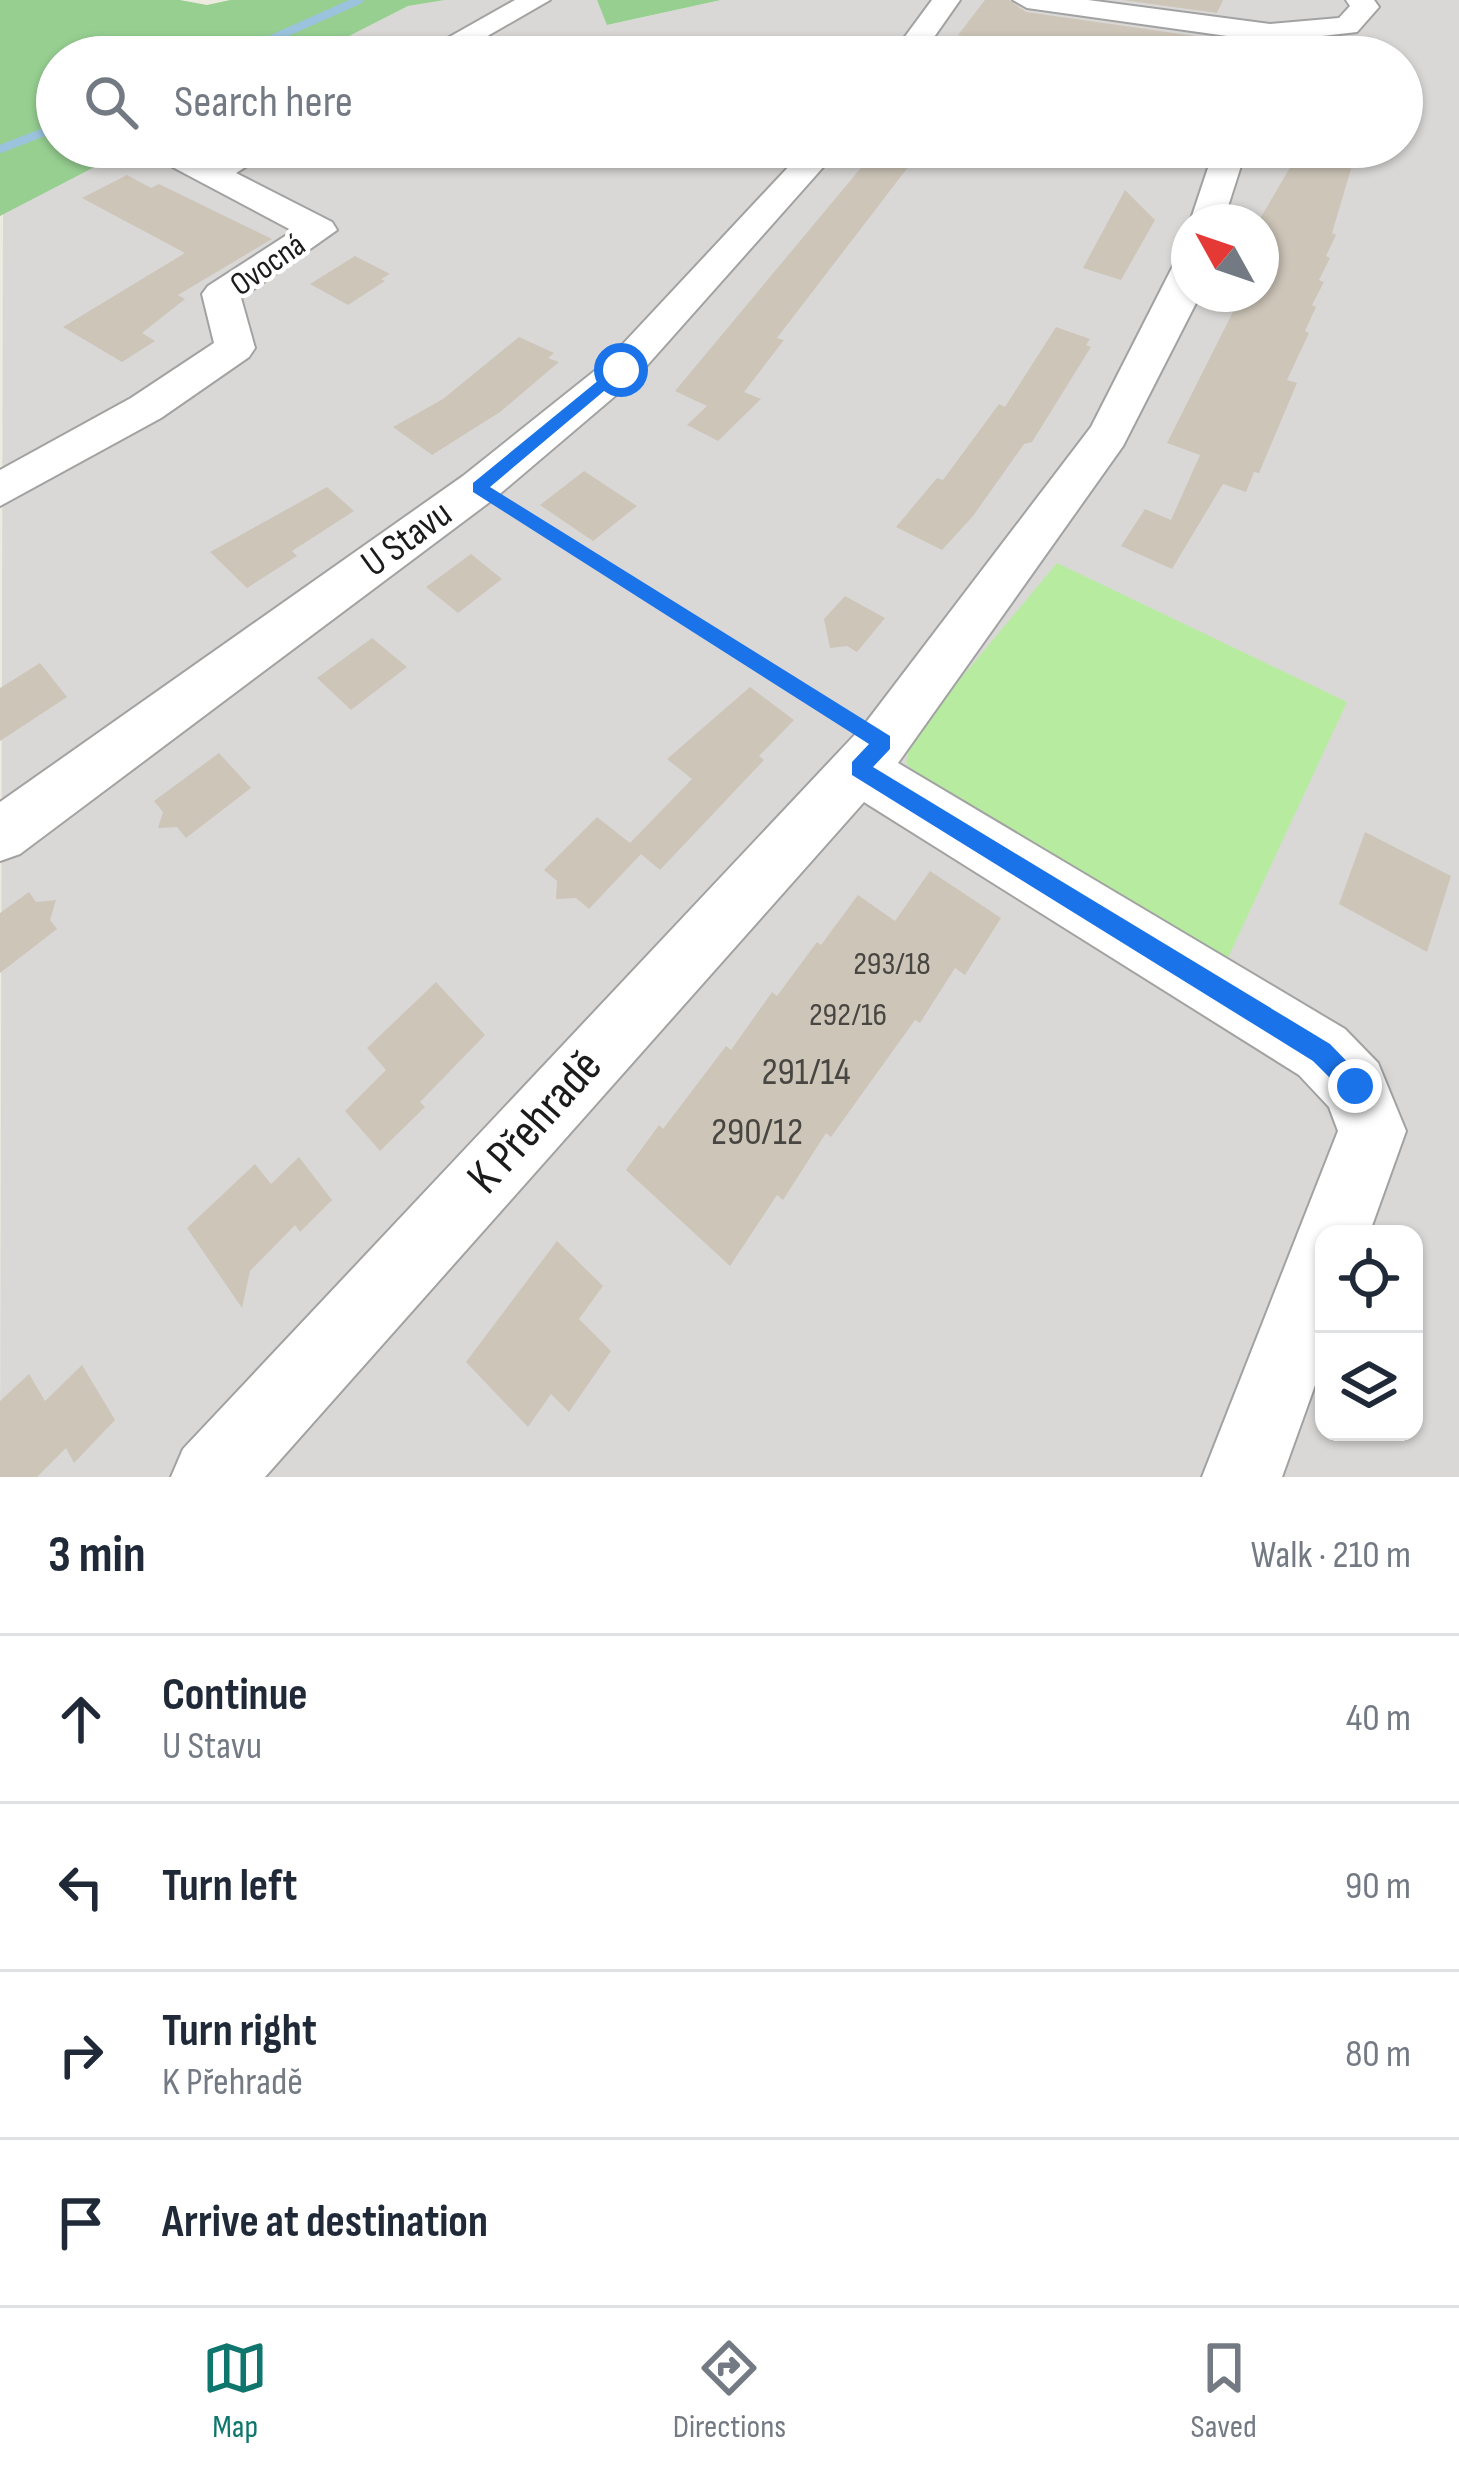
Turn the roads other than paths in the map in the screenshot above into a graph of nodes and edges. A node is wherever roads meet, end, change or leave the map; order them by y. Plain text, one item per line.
1 (536, 0) edge
2 (946, 0) edge
3 (1027, 0) edge
4 (1360, 0) edge
5 (468, 36) edge
6 (920, 36) edge
7 (1218, 36) edge
8 (1304, 36) edge
9 (202, 168) edge
10 (221, 168) edge
11 (806, 168) edge
12 (1224, 168) edge
13 (212, 173) junction
14 (1211, 204) edge
15 (1172, 312) edge
16 (0, 490) edge
17 (871, 756) junction
18 (0, 835) edge
19 (1336, 1225) edge
20 (1315, 1283) edge
21 (212, 1477) edge
22 (1242, 1477) edge

1 - 5 street
2 - 6 street
3 - 7 street
4 - 8 street
9 - 13 street, Ovocná
10 - 13 street
11 - 18 street, U Stavu
12 - 14 street
13 - 16 street, Ovocná
15 - 17 street, K Přehradě
17 - 19 street
17 - 21 street, K Přehradě
20 - 22 street

